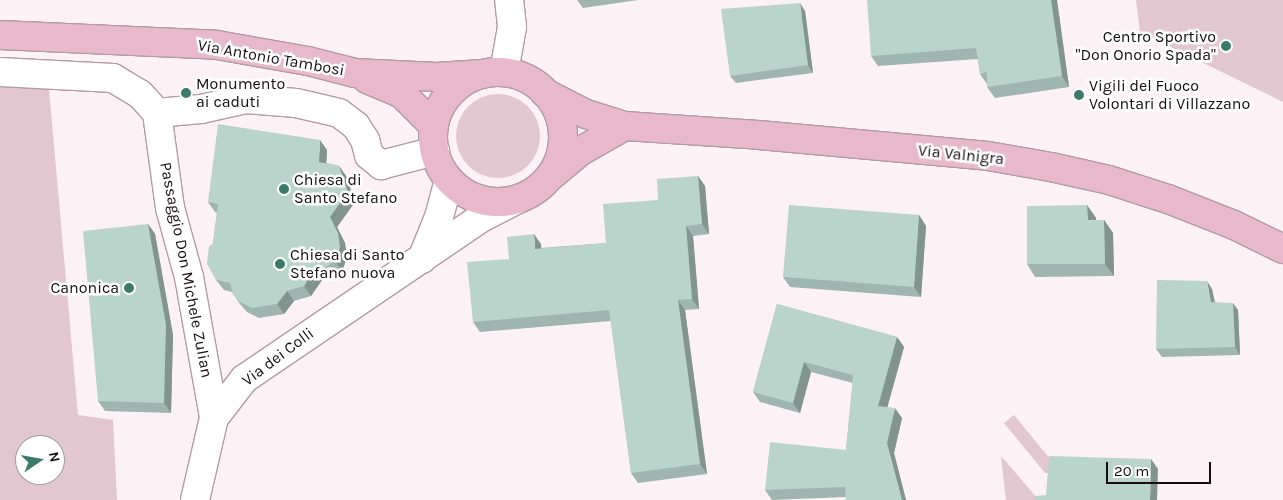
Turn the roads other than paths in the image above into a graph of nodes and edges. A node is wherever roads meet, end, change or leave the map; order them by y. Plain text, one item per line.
1 (509, 0) edge
2 (0, 34) edge
3 (0, 72) edge
4 (355, 73) junction
5 (493, 73) junction
6 (546, 94) junction
7 (157, 113) junction
8 (625, 126) junction
9 (435, 138) junction
10 (550, 176) junction
11 (448, 180) junction
12 (516, 200) junction
13 (1283, 249) edge
14 (422, 259) junction
15 (214, 418) junction
16 (195, 500) edge

1 - 5 street
2 - 4 main road, Via Antonio Tambosi
3 - 7 street
4 - 5 main road, Via Antonio Tambosi
4 - 9 main road
5 - 6 main road
5 - 9 main road
6 - 8 main road, Via Valnigra
6 - 10 main road
7 - 9 street
7 - 15 street, Passaggio Don Michele Zulian
8 - 10 main road
8 - 13 main road, Via Valnigra
9 - 11 main road
10 - 12 main road
11 - 12 main road
11 - 14 street
12 - 14 street, Via dei Colli
14 - 15 street, Via dei Colli
15 - 16 street, Via dei Colli

